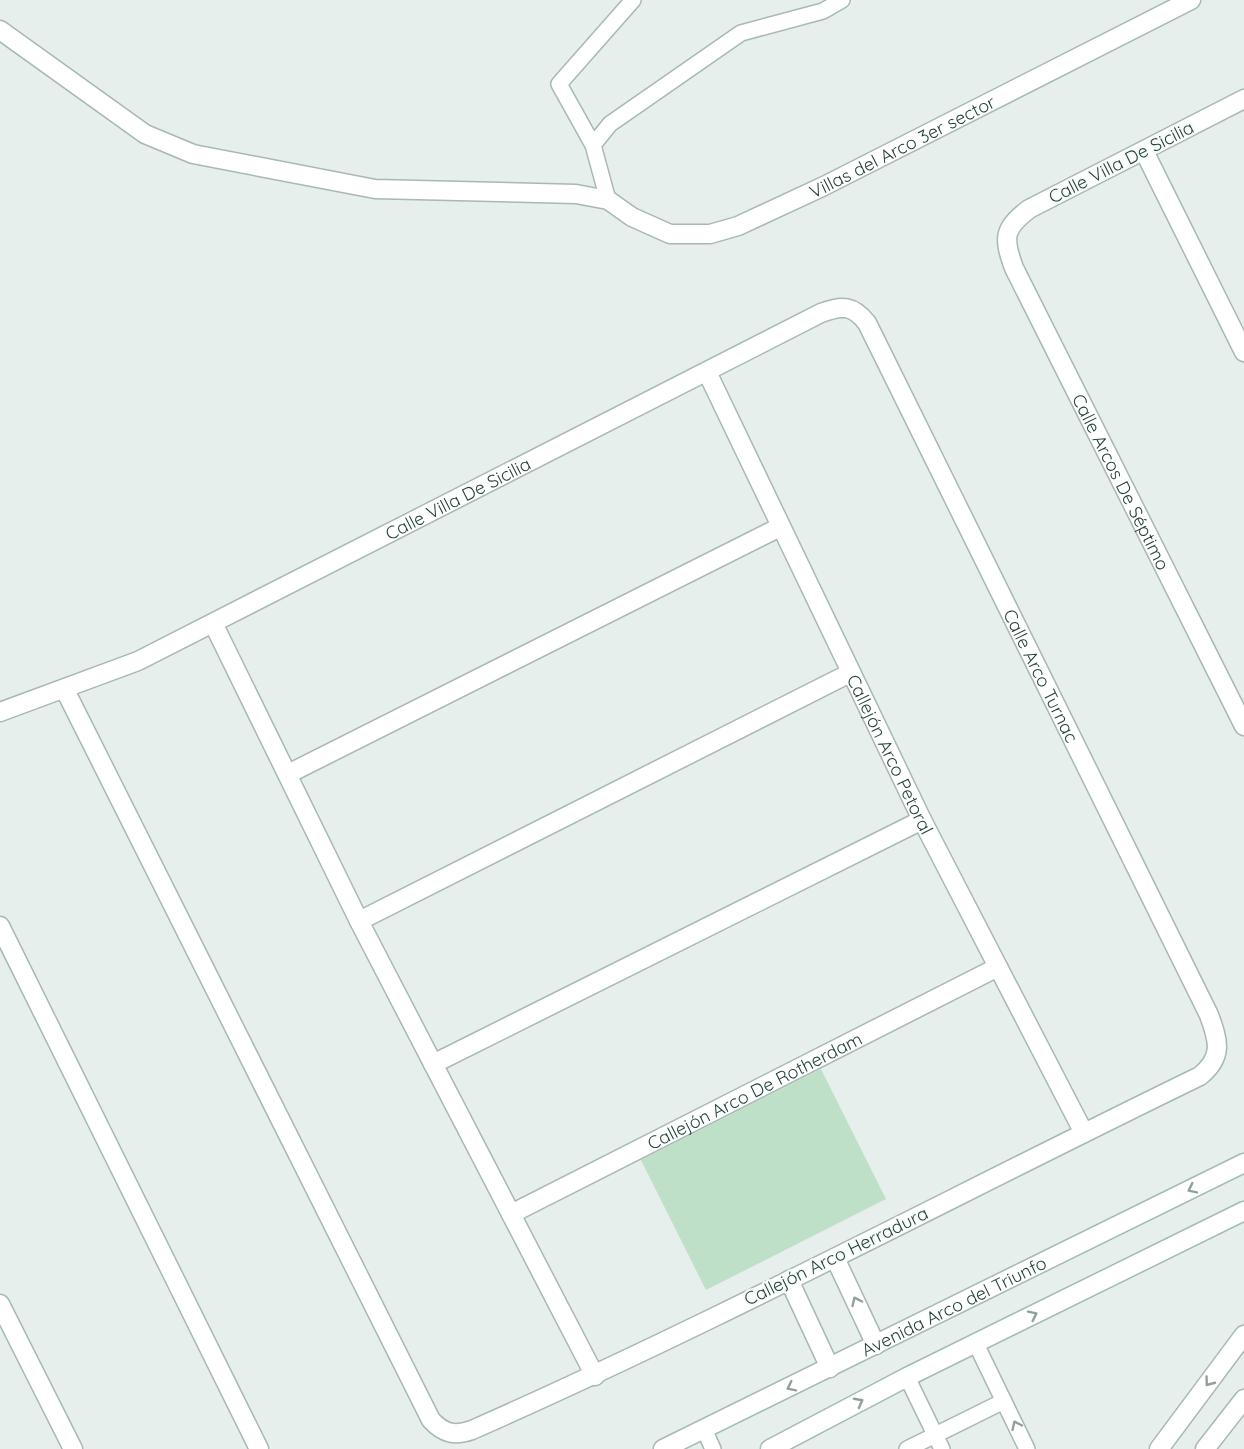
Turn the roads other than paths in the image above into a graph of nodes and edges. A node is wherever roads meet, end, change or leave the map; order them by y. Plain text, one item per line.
1 (633, 0) edge
2 (842, 0) edge
3 (1191, 0) edge
4 (0, 30) edge
5 (1244, 99) edge
6 (593, 146) junction
7 (1144, 151) junction
8 (608, 200) junction
9 (1006, 234) joint
10 (849, 307) joint
11 (1244, 352) edge
12 (707, 372) junction
13 (780, 527) junction
14 (213, 623) junction
15 (850, 673) junction
16 (64, 690) junction
17 (0, 712) edge
18 (1244, 726) edge
19 (288, 774) junction
20 (922, 820) junction
21 (359, 921) junction
22 (0, 926) edge
23 (998, 967) junction
24 (1218, 1053) joint
25 (433, 1064) junction
26 (1084, 1132) junction
27 (1244, 1163) edge
28 (1244, 1211) edge
29 (511, 1214) junction
30 (835, 1258) junction
31 (789, 1280) junction
32 (0, 1304) edge
33 (1244, 1335) edge
34 (976, 1344) junction
35 (876, 1345) junction
36 (830, 1368) junction
37 (595, 1376) junction
38 (907, 1377) junction
39 (1244, 1399) edge
40 (1004, 1401) junction
41 (704, 1429) junction
42 (938, 1442) edge
43 (73, 1449) edge
44 (260, 1449) edge
45 (663, 1449) edge
46 (713, 1449) edge
47 (770, 1449) edge
48 (908, 1449) edge
49 (1027, 1449) edge
50 (1159, 1449) edge
51 (1205, 1449) edge

1 - 6 lane
2 - 6 lane
3 - 8 street, Villas del Arco 3er sector
4 - 8 street
5 - 7 street, Calle Villa De Sicilia
6 - 8 lane
7 - 9 street, Calle Villa De Sicilia
7 - 11 street
9 - 18 street, Calle Arcos De Séptimo
10 - 12 street, Calle Villa De Sicilia
10 - 24 street, Calle Arco Turnac
12 - 13 street, Callejón Arco Petoral
12 - 14 street, Calle Villa De Sicilia
13 - 15 street, Callejón Arco Petoral
13 - 19 street
14 - 16 street, Calle Villa De Sicilia
14 - 19 street
15 - 20 street, Callejón Arco Petoral
15 - 21 street
16 - 17 street, Calle Villa De Sicilia
16 - 37 street, Callejón Arco Herradura
19 - 21 street
20 - 23 street, Callejón Arco Petoral
20 - 25 street
21 - 25 street
22 - 44 street
23 - 26 street, Callejón Arco Petoral
23 - 29 street, Callejón Arco De Rotherdam
24 - 26 street, Callejón Arco Herradura
25 - 29 street
26 - 30 street, Callejón Arco Herradura
27 -> 35 street, Avenida Arco del Triunfo
34 -> 28 street
29 - 37 street
30 - 31 street, Callejón Arco Herradura
35 -> 30 street
31 - 36 street
31 - 37 street, Callejón Arco Herradura
32 - 43 street
33 -> 50 street
34 - 38 street
34 - 40 lane
35 - 36 street, Avenida Arco del Triunfo
36 -> 41 street, Avenida Arco del Triunfo
38 - 42 lane
47 -> 38 street
39 - 51 street
40 - 42 lane
49 -> 40 lane
41 - 45 street, Avenida Arco del Triunfo
41 - 46 lane
42 - 48 lane

